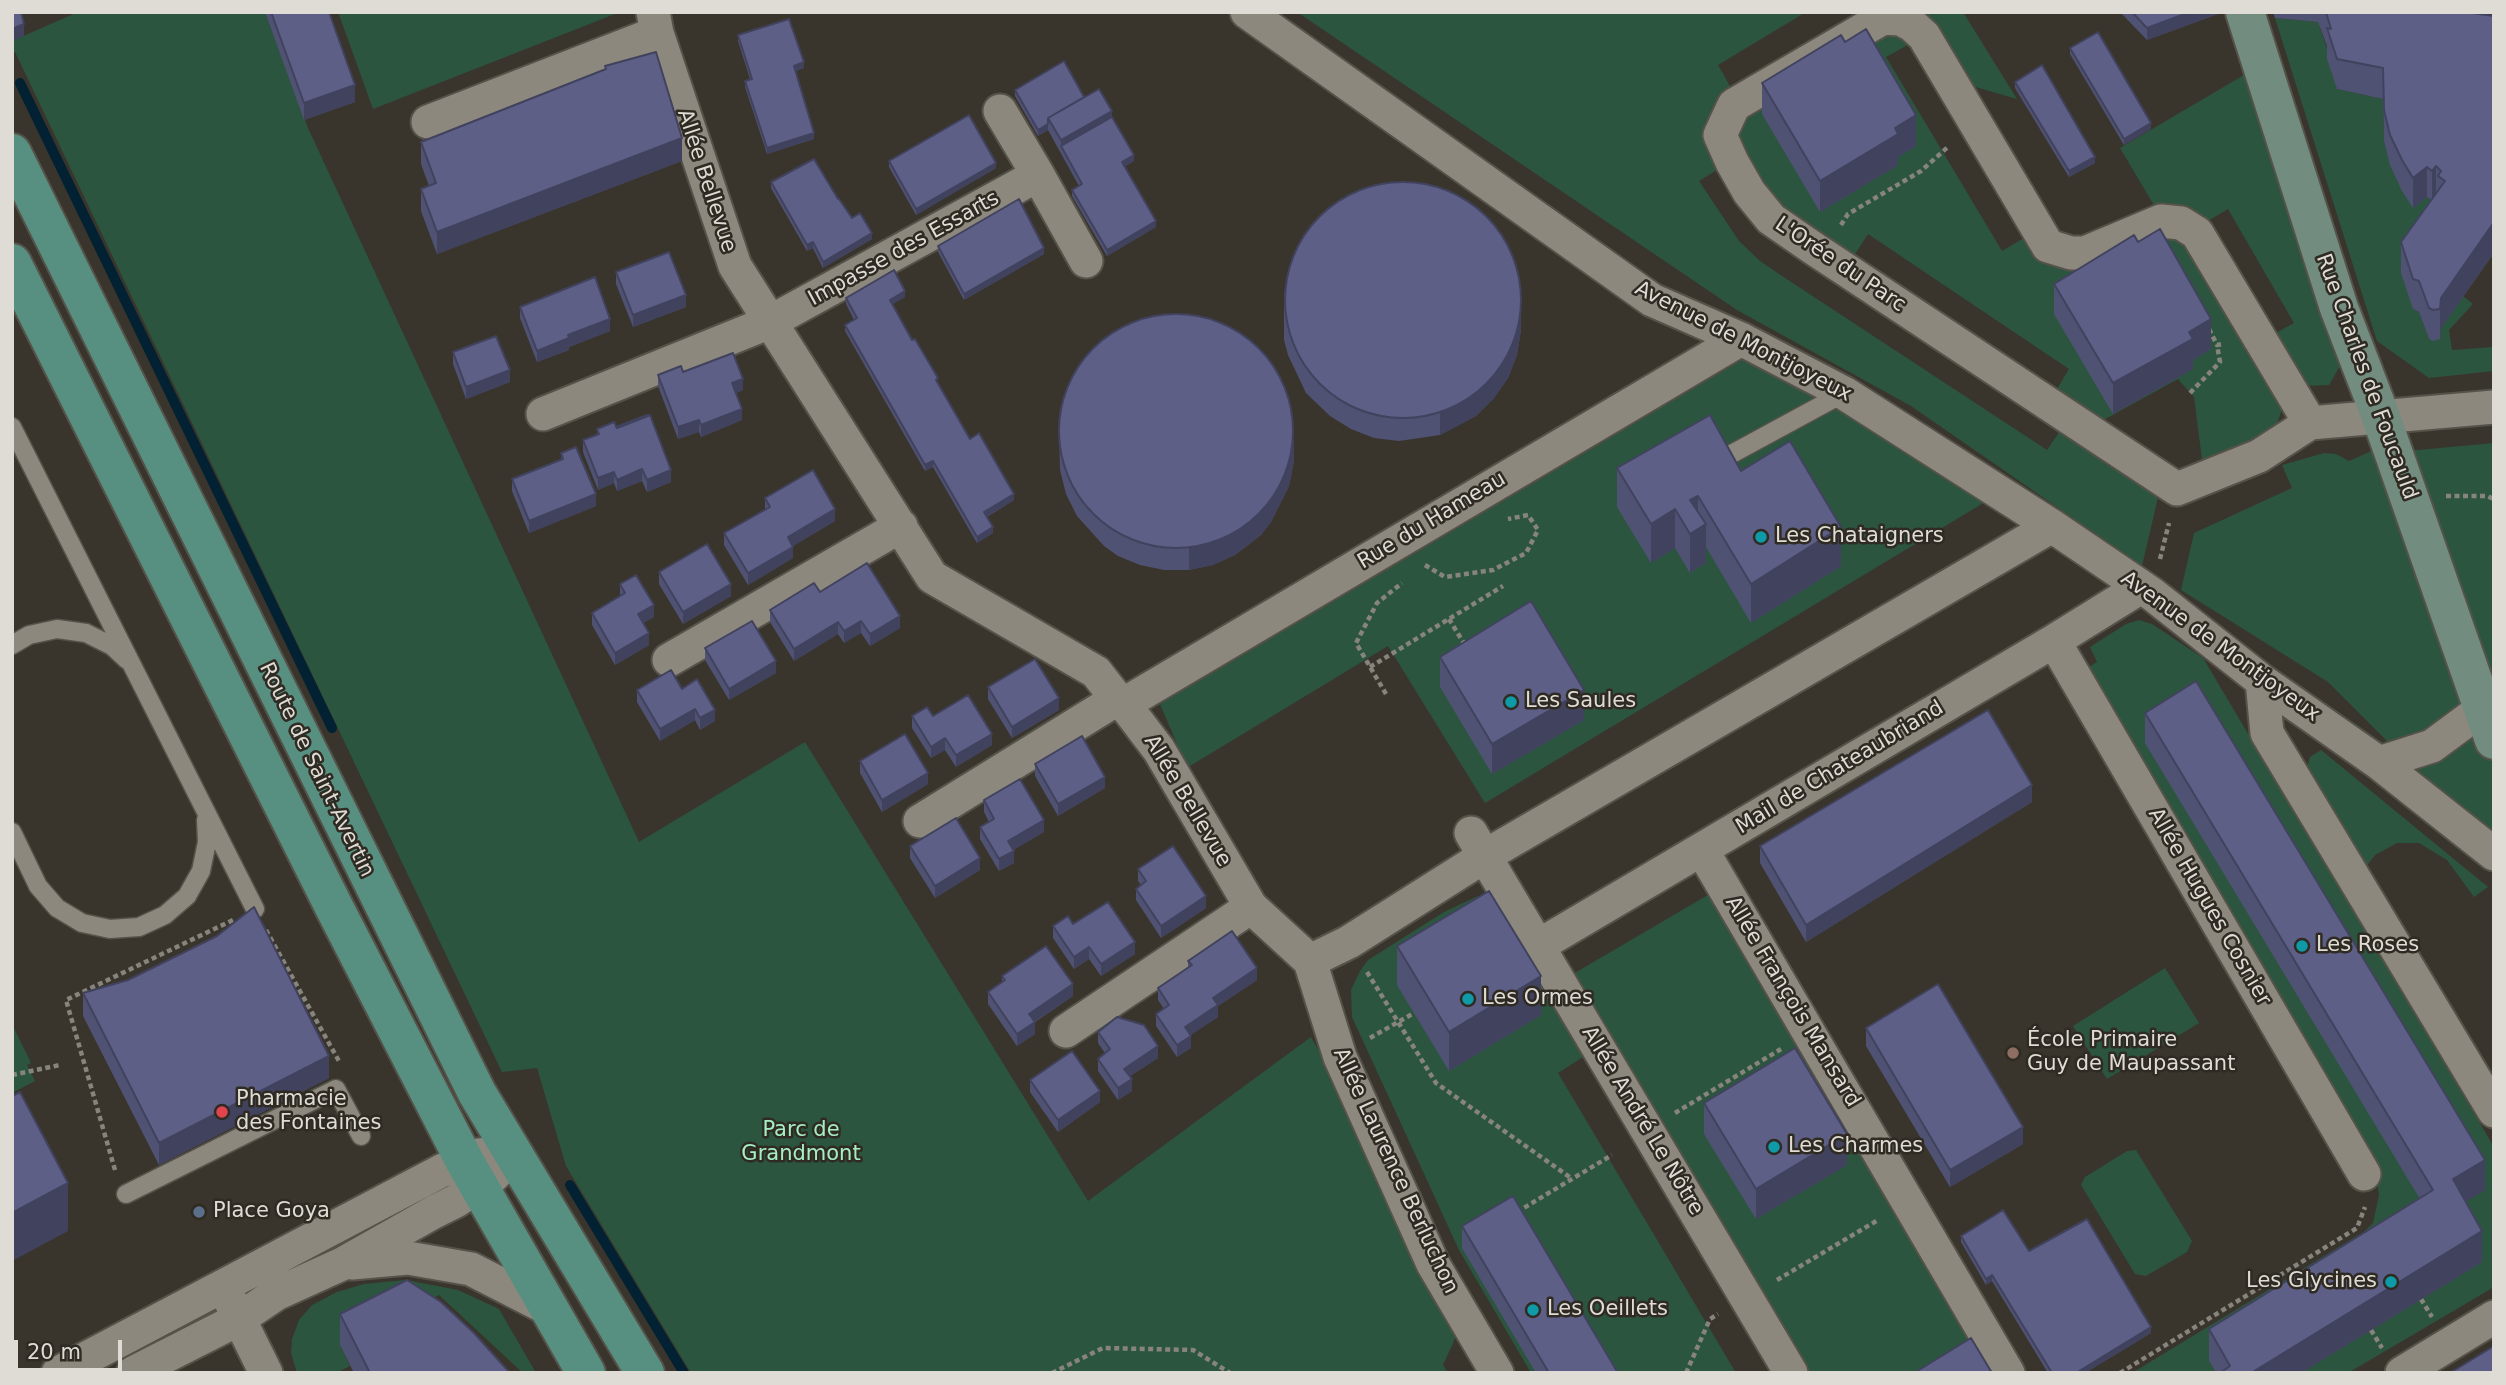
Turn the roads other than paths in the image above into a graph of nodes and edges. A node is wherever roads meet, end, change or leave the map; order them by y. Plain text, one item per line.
1 (1247, 12) edge
2 (2245, 12) edge
3 (658, 18) edge
4 (1000, 111) dead end
5 (428, 122) dead end
6 (12, 153) edge
7 (1038, 176) junction
8 (1086, 261) dead end
9 (12, 263) edge
10 (770, 322) junction
11 (1741, 339) junction
12 (1844, 393) junction
13 (2494, 407) edge
14 (543, 414) dead end
15 (2381, 417) junction
16 (2310, 423) junction
17 (12, 427) edge
18 (1715, 463) edge
19 (901, 526) junction
20 (2052, 526) junction
21 (2146, 590) junction
22 (2054, 641) junction
23 (12, 645) edge
24 (669, 660) dead end
25 (2262, 681) junction
26 (147, 692) junction
27 (1121, 701) junction
28 (2488, 724) edge
29 (2379, 763) junction
30 (206, 813) junction
31 (920, 821) dead end
32 (12, 832) edge
33 (1478, 844) junction
34 (1702, 850) junction
35 (2494, 854) edge
36 (1251, 907) junction
37 (255, 909) edge
38 (1538, 946) junction
39 (1310, 961) junction
40 (1066, 1031) dead end
41 (2494, 1111) edge
42 (361, 1136) dead end
43 (510, 1151) junction
44 (471, 1174) junction
45 (2364, 1174) dead end
46 (126, 1194) dead end
47 (342, 1264) junction
48 (223, 1286) junction
49 (549, 1309) junction
50 (2494, 1317) edge
51 (239, 1319) junction
52 (58, 1373) edge
53 (133, 1373) edge
54 (266, 1373) edge
55 (586, 1373) edge
56 (645, 1373) edge
57 (1497, 1373) edge
58 (1791, 1373) edge
59 (2008, 1373) edge
60 (2402, 1373) edge

1 - 11 street, Avenue de Montjoyeux
2 - 15 street, Rue Charles de Foucauld
3 - 5 street, Allée Bellevue
3 - 10 street, Allée Bellevue
4 - 7 street
6 - 43 main road, Route de Saint-Avertin
7 - 8 street
7 - 10 street, Impasse des Essarts
9 - 44 main road
10 - 14 street
10 - 19 street, Allée Bellevue
11 - 12 street, Avenue de Montjoyeux
11 - 27 street, Rue du Hameau
12 - 18 lane
12 - 20 street, Avenue de Montjoyeux
13 - 15 street
15 - 16 street
15 - 28 street, Rue Charles de Foucauld
16 - 16 street, L'Orée du Parc
17 - 26 lane
19 - 24 street
19 - 27 street, Allée Bellevue
20 - 21 street, Avenue de Montjoyeux
20 - 33 street
21 - 22 street, Mail de Chateaubriand
21 - 25 street, Avenue de Montjoyeux
22 - 34 street, Mail de Chateaubriand
22 - 45 street, Allée Hugues Cosnier
23 - 26 lane
25 - 29 street, Avenue de Montjoyeux
25 - 41 street
26 - 30 lane
27 - 31 street
27 - 36 street, Allée Bellevue
28 - 29 street
29 - 35 street, Avenue de Montjoyeux
30 - 32 lane
30 - 37 lane
33 - 38 street, Allée André Le Nôtre
33 - 39 street
34 - 38 street, Mail de Chateaubriand
34 - 59 street, Allée François Mansard
36 - 39 street, Allée Bellevue
36 - 40 street
38 - 58 street, Allée André Le Nôtre
39 - 57 street, Allée Laurence Berluchon
42 - 46 lane
43 - 44 street
43 - 56 main road, Route de Saint-Avertin
44 - 47 street
44 - 48 street
44 - 49 main road
47 - 49 street
47 - 51 street
48 - 51 street
48 - 52 street
49 - 55 main road
50 - 60 street
51 - 53 street
51 - 54 street

